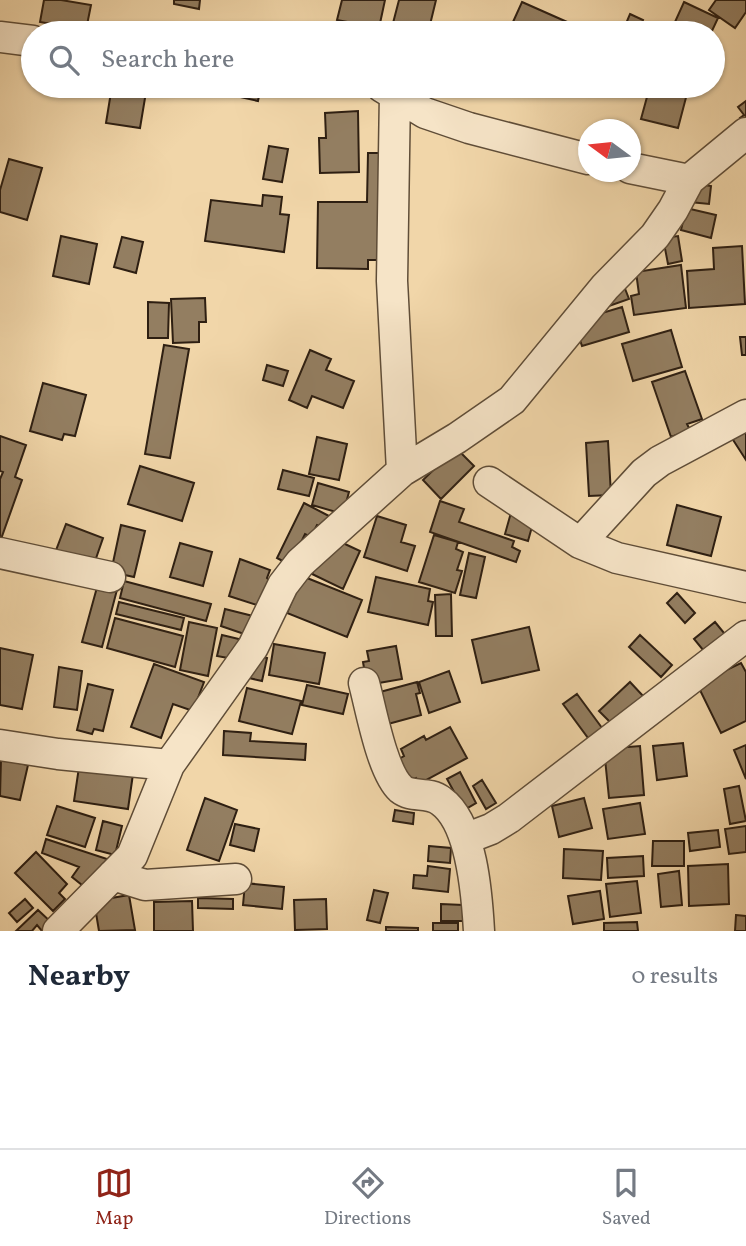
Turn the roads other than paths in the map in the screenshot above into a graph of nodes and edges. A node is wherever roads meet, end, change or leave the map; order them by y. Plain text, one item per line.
1 (0, 37) edge
2 (21, 40) edge
3 (388, 98) edge
4 (401, 98) edge
5 (746, 133) edge
6 (578, 156) edge
7 (641, 169) edge
8 (689, 180) junction
9 (746, 415) edge
10 (402, 471) junction
11 (489, 482) dead end
12 (580, 543) junction
13 (0, 552) edge
14 (110, 577) dead end
15 (746, 587) edge
16 (746, 636) edge
17 (364, 683) dead end
18 (0, 746) edge
19 (169, 765) junction
20 (465, 839) junction
21 (113, 875) junction
22 (236, 879) dead end
23 (58, 931) edge
24 (479, 931) edge

1 - 2 street
3 - 10 street
4 - 6 street
5 - 8 street
7 - 8 street
8 - 10 street
9 - 12 street
10 - 19 street
11 - 12 street
12 - 15 street
13 - 14 street
16 - 20 street
17 - 20 street
18 - 19 street
19 - 21 street
20 - 24 street
21 - 22 street
21 - 23 street

